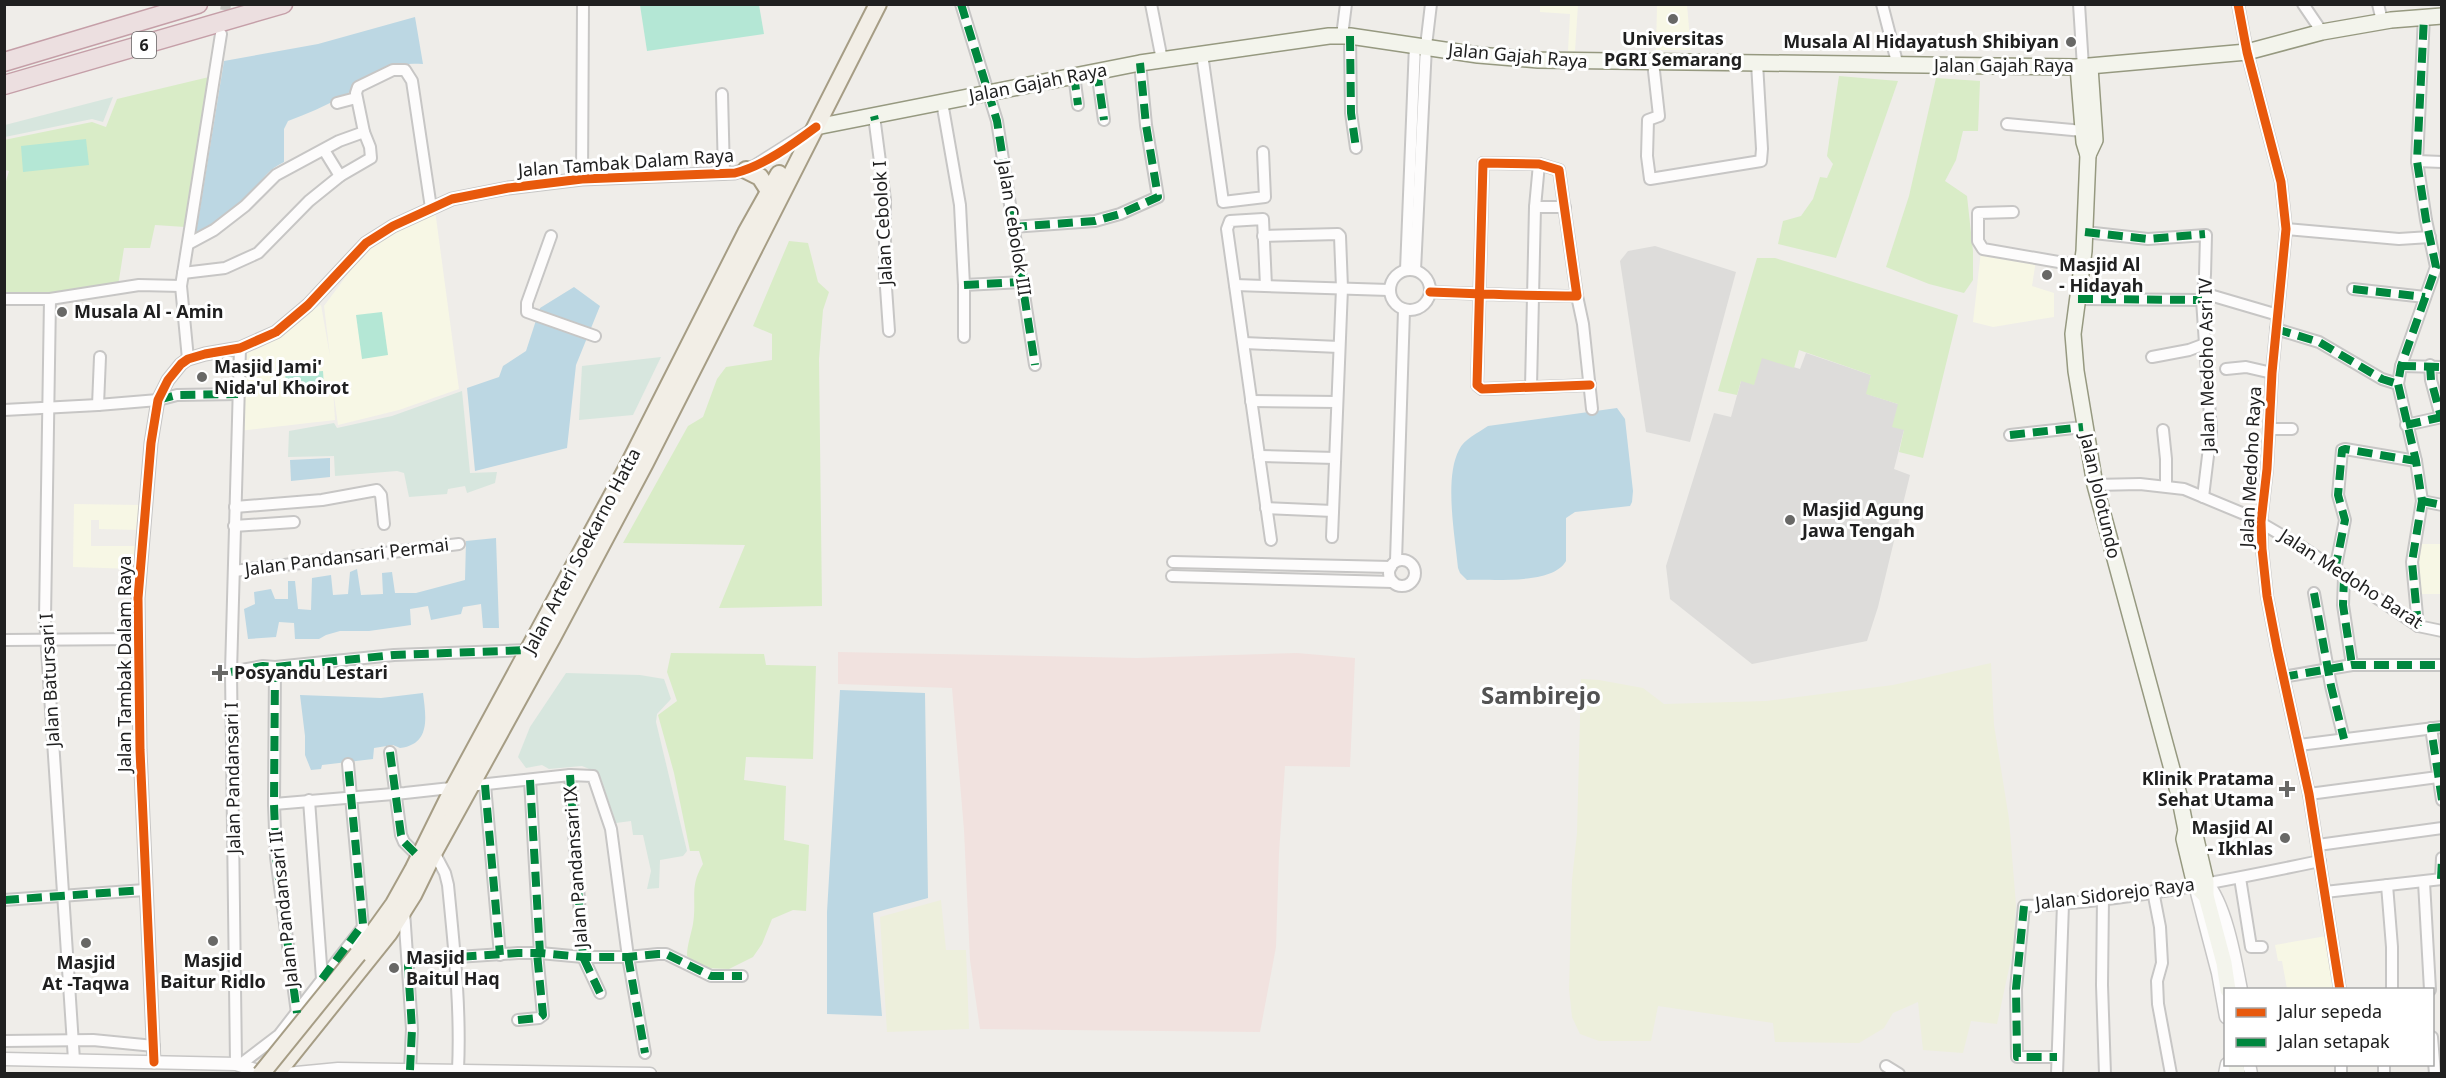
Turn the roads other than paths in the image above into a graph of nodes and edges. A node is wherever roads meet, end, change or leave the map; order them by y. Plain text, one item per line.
1 (198, 4) edge
2 (283, 4) edge
3 (583, 4) edge
4 (867, 4) edge
5 (878, 4) edge
6 (961, 4) edge
7 (1151, 4) edge
8 (1346, 4) edge
9 (1431, 4) edge
10 (1881, 4) edge
11 (2079, 4) edge
12 (2238, 4) edge
13 (2303, 4) edge
14 (2378, 4) edge
15 (2442, 16) edge
16 (2424, 17) junction
17 (2382, 21) junction
18 (2322, 32) junction
19 (221, 34) tunnel mouth
20 (1346, 36) junction
21 (1420, 46) junction
22 (2247, 52) junction
23 (1202, 54) junction
24 (1162, 60) junction
25 (1653, 62) junction
26 (4, 63) edge
27 (1140, 63) junction
28 (1757, 63) junction
29 (1898, 66) junction
30 (2083, 67) junction
31 (1097, 70) junction
32 (1074, 75) junction
33 (4, 85) edge
34 (988, 92) junction
35 (722, 94) dead end
36 (356, 98) junction
37 (942, 102) junction
38 (1412, 102) junction
39 (1424, 102) junction
40 (337, 103) dead end
41 (1078, 105) dead end
42 (874, 116) junction
43 (1104, 120) dead end
44 (2007, 124) dead end
45 (816, 127) junction
46 (2083, 131) junction
47 (364, 132) junction
48 (797, 141) junction
49 (1356, 148) dead end
50 (324, 150) junction
51 (1263, 152) dead end
52 (2088, 154) junction
53 (2417, 161) junction
54 (2442, 162) edge
55 (1539, 165) junction
56 (746, 170) junction
57 (724, 174) junction
58 (340, 176) junction
59 (582, 179) junction
60 (769, 191) junction
61 (1535, 207) junction
62 (1565, 207) junction
63 (431, 208) junction
64 (2013, 212) dead end
65 (1012, 227) junction
66 (2286, 229) junction
67 (2085, 232) junction
68 (551, 236) dead end
69 (1263, 236) junction
70 (2430, 237) junction
71 (189, 239) junction
72 (2082, 266) junction
73 (2439, 268) edge
74 (1411, 270) junction
75 (183, 273) junction
76 (1021, 282) junction
77 (964, 285) junction
78 (1235, 285) junction
79 (181, 286) junction
80 (1266, 286) junction
81 (1342, 288) junction
82 (2353, 289) dead end
83 (1389, 290) junction
84 (1430, 292) junction
85 (1480, 294) junction
86 (1532, 296) junction
87 (1577, 296) junction
88 (2203, 297) junction
89 (2425, 297) junction
90 (4, 299) edge
91 (50, 299) junction
92 (2078, 299) junction
93 (1404, 310) junction
94 (2278, 315) junction
95 (2276, 329) junction
96 (889, 330) dead end
97 (595, 336) dead end
98 (964, 337) dead end
99 (1244, 343) junction
100 (2205, 344) junction
101 (1340, 347) junction
102 (240, 348) junction
103 (100, 357) dead end
104 (2152, 357) dead end
105 (188, 359) junction
106 (1035, 365) dead end
107 (2401, 366) junction
108 (2436, 366) edge
109 (2226, 369) dead end
110 (2271, 373) junction
111 (2398, 384) junction
112 (1590, 385) junction
113 (1531, 387) junction
114 (238, 394) junction
115 (158, 400) junction
116 (1251, 401) junction
117 (1337, 402) junction
118 (98, 405) junction
119 (50, 407) junction
120 (1592, 409) dead end
121 (4, 410) edge
122 (2441, 417) edge
123 (2406, 424) junction
124 (2083, 427) junction
125 (2268, 429) junction
126 (2292, 429) dead end
127 (2163, 430) dead end
128 (2010, 435) dead end
129 (1259, 456) junction
130 (1335, 458) junction
131 (2416, 462) junction
132 (2095, 485) junction
133 (2166, 486) junction
134 (2203, 497) junction
135 (2422, 501) junction
136 (2442, 505) edge
137 (235, 507) junction
138 (1266, 508) junction
139 (1333, 511) junction
140 (294, 522) dead end
141 (2261, 522) junction
142 (384, 524) dead end
143 (234, 526) junction
144 (1332, 537) dead end
145 (1271, 540) dead end
146 (459, 544) dead end
147 (1173, 562) dead end
148 (1393, 564) junction
149 (234, 571) junction
150 (2339, 574) junction
151 (1172, 576) dead end
152 (1393, 582) junction
153 (2314, 593) dead end
154 (2418, 626) junction
155 (2442, 631) edge
156 (46, 639) junction
157 (138, 639) junction
158 (4, 640) edge
159 (529, 650) junction
160 (2352, 665) junction
161 (2442, 665) edge
162 (275, 667) junction
163 (2328, 669) junction
164 (231, 672) junction
165 (2283, 677) junction
166 (2436, 728) edge
167 (2344, 739) junction
168 (2299, 745) junction
169 (390, 752) dead end
170 (348, 764) dead end
171 (570, 775) junction
172 (2438, 777) junction
173 (530, 780) junction
174 (470, 786) junction
175 (396, 794) junction
176 (2309, 794) junction
177 (352, 798) junction
178 (309, 800) junction
179 (2442, 800) edge
180 (274, 804) junction
181 (2442, 828) edge
182 (2318, 845) junction
183 (426, 854) junction
184 (2442, 858) edge
185 (2320, 861) junction
186 (2240, 878) junction
187 (2441, 879) edge
188 (2424, 882) junction
189 (2387, 885) junction
190 (2202, 888) junction
191 (146, 890) junction
192 (2153, 891) junction
193 (2325, 892) junction
194 (63, 895) junction
195 (2103, 898) junction
196 (4, 900) edge
197 (2063, 904) junction
198 (404, 911) junction
199 (2262, 947) dead end
200 (539, 953) junction
201 (501, 956) junction
202 (363, 957) junction
203 (455, 957) junction
204 (583, 957) junction
205 (628, 957) junction
206 (409, 963) junction
207 (742, 976) dead end
208 (322, 979) junction
209 (2228, 988) edge
210 (2241, 988) edge
211 (2340, 988) edge
212 (2393, 988) edge
213 (2430, 988) edge
214 (600, 993) dead end
215 (2224, 1006) edge
216 (297, 1013) junction
217 (518, 1020) dead end
218 (73, 1036) junction
219 (4, 1041) edge
220 (154, 1044) junction
221 (645, 1053) dead end
222 (2057, 1058) junction
223 (4, 1059) edge
224 (74, 1060) junction
225 (154, 1062) junction
226 (238, 1064) junction
227 (1886, 1066) dead end
228 (410, 1070) junction
229 (458, 1070) junction
230 (261, 1074) edge
231 (268, 1074) edge
232 (276, 1074) edge
233 (286, 1074) edge
234 (650, 1074) edge
235 (1899, 1074) edge
236 (2057, 1074) edge
237 (2105, 1074) edge
238 (2171, 1074) edge

1 - 26 highway, 6
2 - 33 highway, 6
3 - 59 street
4 - 48 main road, Jalan Arteri Soekarno Hatta
5 - 45 main road, Jalan Arteri Soekarno Hatta
6 - 34 street, Jalan Cebolok III
7 - 24 street
8 - 20 street
9 - 21 street
10 - 29 street
11 - 30 street
12 - 22 street, Jalan Medoho Raya
13 - 18 street
14 - 17 street
15 - 16 main road, Jalan Gajah Raya
16 - 17 main road, Jalan Gajah Raya
16 - 53 street
17 - 18 main road, Jalan Gajah Raya
18 - 22 main road, Jalan Gajah Raya
19 - 71 street
20 - 21 main road, Jalan Gajah Raya
20 - 23 main road, Jalan Gajah Raya
20 - 49 street
21 - 25 main road, Jalan Gajah Raya
21 - 38 street
21 - 39 street
22 - 30 main road, Jalan Gajah Raya
22 - 66 street, Jalan Medoho Raya
23 - 24 main road, Jalan Gajah Raya
23 - 51 street
24 - 27 main road, Jalan Gajah Raya
25 - 28 main road, Jalan Gajah Raya
25 - 28 street
27 - 31 main road, Jalan Gajah Raya
27 - 65 street
28 - 29 main road, Jalan Gajah Raya
29 - 30 main road, Jalan Gajah Raya
30 - 46 main road, Jalan Jolotundo
30 - 52 main road, Jalan Jolotundo
31 - 32 main road, Jalan Gajah Raya
31 - 43 street
32 - 34 main road, Jalan Gajah Raya
32 - 41 street
34 - 37 main road, Jalan Gajah Raya
34 - 65 street, Jalan Cebolok III
35 - 57 street
36 - 40 street
36 - 47 street
36 - 63 street
37 - 42 main road, Jalan Gajah Raya
37 - 77 street
38 - 39 street
38 - 74 street
39 - 74 street
42 - 45 main road, Jalan Gajah Raya
42 - 96 street, Jalan Cebolok I
44 - 46 street
45 - 48 street, Jalan Tambak Dalam Raya
45 - 174 main road, Jalan Arteri Soekarno Hatta
46 - 52 main road, Jalan Jolotundo
47 - 50 street
47 - 58 street
48 - 56 street, Jalan Tambak Dalam Raya
48 - 60 main road, Jalan Arteri Soekarno Hatta
50 - 58 street
50 - 71 street
52 - 67 main road, Jalan Jolotundo
53 - 54 street
53 - 70 street
55 - 61 street
55 - 62 street
55 - 85 street
56 - 57 street, Jalan Tambak Dalam Raya
56 - 60 main road
57 - 59 street, Jalan Tambak Dalam Raya
58 - 75 street
59 - 63 street, Jalan Tambak Dalam Raya
60 - 159 main road, Jalan Arteri Soekarno Hatta
61 - 62 street
61 - 86 street
62 - 87 street
63 - 102 street, Jalan Tambak Dalam Raya
64 - 72 street
65 - 76 street, Jalan Cebolok III
66 - 70 street
66 - 94 street, Jalan Medoho Raya
67 - 72 main road, Jalan Jolotundo
67 - 88 street, Jalan Medoho Asri IV
68 - 97 street
69 - 78 street
69 - 80 street
69 - 81 street
70 - 73 street
71 - 75 street
72 - 92 main road, Jalan Jolotundo
73 - 89 street
74 - 83 street
74 - 84 street
75 - 79 street
76 - 77 street
76 - 106 street, Jalan Cebolok III
77 - 98 street
78 - 80 street
78 - 99 street
79 - 91 street
79 - 105 street
80 - 81 street
81 - 83 street
81 - 101 street
82 - 89 street
83 - 93 street
84 - 85 street
84 - 93 street
85 - 86 street
85 - 113 street
86 - 87 street
86 - 113 street
87 - 112 street
88 - 92 street
88 - 94 street
88 - 100 street, Jalan Medoho Asri IV
89 - 107 street
90 - 91 street
91 - 119 street, Jalan Batursari I
92 - 124 main road, Jalan Jolotundo
93 - 148 street
94 - 95 street, Jalan Medoho Raya
95 - 110 street, Jalan Medoho Raya
95 - 111 street
99 - 101 street
99 - 116 street
100 - 104 street
100 - 134 street, Jalan Medoho Asri IV
101 - 117 street
102 - 105 street, Jalan Tambak Dalam Raya
102 - 114 street, Jalan Pandansari I
103 - 118 street
105 - 115 street, Jalan Tambak Dalam Raya
107 - 108 street
107 - 111 street
108 - 122 street
109 - 110 street
110 - 125 street, Jalan Medoho Raya
111 - 123 street
112 - 113 street
112 - 120 street
114 - 115 street
114 - 137 street, Jalan Pandansari I
115 - 118 street
115 - 157 street, Jalan Tambak Dalam Raya
116 - 117 street
116 - 129 street
117 - 130 street
118 - 119 street
119 - 121 street
119 - 156 street, Jalan Batursari I
122 - 123 street
123 - 131 street
124 - 128 street
124 - 132 main road, Jalan Jolotundo
125 - 126 street
125 - 141 street, Jalan Medoho Raya
127 - 133 street
129 - 130 street
129 - 138 street
130 - 139 street
131 - 135 street
131 - 150 street
132 - 133 street, Jalan Medoho Barat
132 - 190 main road, Jalan Jolotundo
133 - 134 street, Jalan Medoho Barat
134 - 141 street, Jalan Medoho Barat
135 - 136 street
135 - 154 street
137 - 142 street
137 - 143 street, Jalan Pandansari I
138 - 139 street
138 - 145 street
139 - 144 street
140 - 143 street
141 - 150 street, Jalan Medoho Barat
141 - 165 street, Jalan Medoho Raya
143 - 149 street, Jalan Pandansari I
146 - 149 street, Jalan Pandansari Permai
147 - 148 street
148 - 152 street
148 - 152 street
149 - 164 street, Jalan Pandansari I
150 - 154 street, Jalan Medoho Barat
150 - 160 street
151 - 152 street
153 - 163 street
154 - 155 street, Jalan Medoho Barat
156 - 157 street
156 - 158 street
156 - 194 street, Jalan Batursari I
157 - 191 street, Jalan Tambak Dalam Raya
159 - 162 street
159 - 174 main road, Jalan Arteri Soekarno Hatta
160 - 161 street
160 - 163 street
162 - 164 street
162 - 180 street, Jalan Pandansari II
163 - 165 street
163 - 167 street
164 - 226 street, Jalan Pandansari I
165 - 168 street, Jalan Medoho Raya
166 - 167 street
166 - 172 street
167 - 168 street
168 - 176 street, Jalan Medoho Raya
169 - 175 street
170 - 177 street
171 - 173 street, Jalan Pandansari IX
171 - 204 street, Jalan Pandansari IX
171 - 205 street
172 - 176 street
172 - 179 street
173 - 174 street, Jalan Pandansari IX
173 - 200 street
174 - 175 street, Jalan Pandansari II
174 - 183 main road, Jalan Arteri Soekarno Hatta
174 - 201 street
175 - 177 street, Jalan Pandansari II
175 - 183 street
176 - 182 street, Jalan Medoho Raya
177 - 178 street, Jalan Pandansari II
177 - 208 street, Jalan Pandansari II
178 - 180 street, Jalan Pandansari II
178 - 208 street
180 - 216 street, Jalan Pandansari II
181 - 182 street
182 - 185 street, Jalan Medoho Raya
183 - 198 main road, Jalan Arteri Soekarno Hatta
183 - 202 main road, Jalan Arteri Soekarno Hatta
183 - 203 street
184 - 187 street
185 - 186 street
185 - 193 street, Jalan Medoho Raya
186 - 190 street
186 - 199 street
187 - 188 street
188 - 189 street
188 - 213 street
189 - 193 street
189 - 212 street
190 - 192 street, Jalan Sidorejo Raya
190 - 209 main road, Jalan Jolotundo
190 - 210 street
190 - 215 street
191 - 194 street
191 - 220 street, Jalan Tambak Dalam Raya
192 - 195 street, Jalan Sidorejo Raya
192 - 238 street
193 - 211 street, Jalan Medoho Raya
194 - 196 street
194 - 218 street, Jalan Batursari I
195 - 197 street, Jalan Sidorejo Raya
195 - 237 street
197 - 222 street
197 - 222 street, Jalan Sidorejo Raya
198 - 202 main road, Jalan Arteri Soekarno Hatta
198 - 206 street
200 - 201 street, Jalan Pandansari IX
200 - 204 street, Jalan Pandansari IX
200 - 217 street
201 - 203 street, Jalan Pandansari IX
202 - 230 main road, Jalan Arteri Soekarno Hatta, bridge
202 - 232 main road, Jalan Arteri Soekarno Hatta
203 - 206 street, Jalan Pandansari IX
203 - 229 street
204 - 205 street
204 - 214 street
205 - 207 street
205 - 221 street
206 - 228 street
208 - 216 street, Jalan Pandansari II
216 - 226 street, Jalan Pandansari II
218 - 219 street
218 - 220 street
218 - 224 street, Jalan Batursari I
220 - 225 street, Jalan Tambak Dalam Raya
222 - 236 street
223 - 224 street
224 - 225 street
225 - 226 street
226 - 231 street
227 - 235 street
228 - 229 street
228 - 233 street
229 - 234 street

